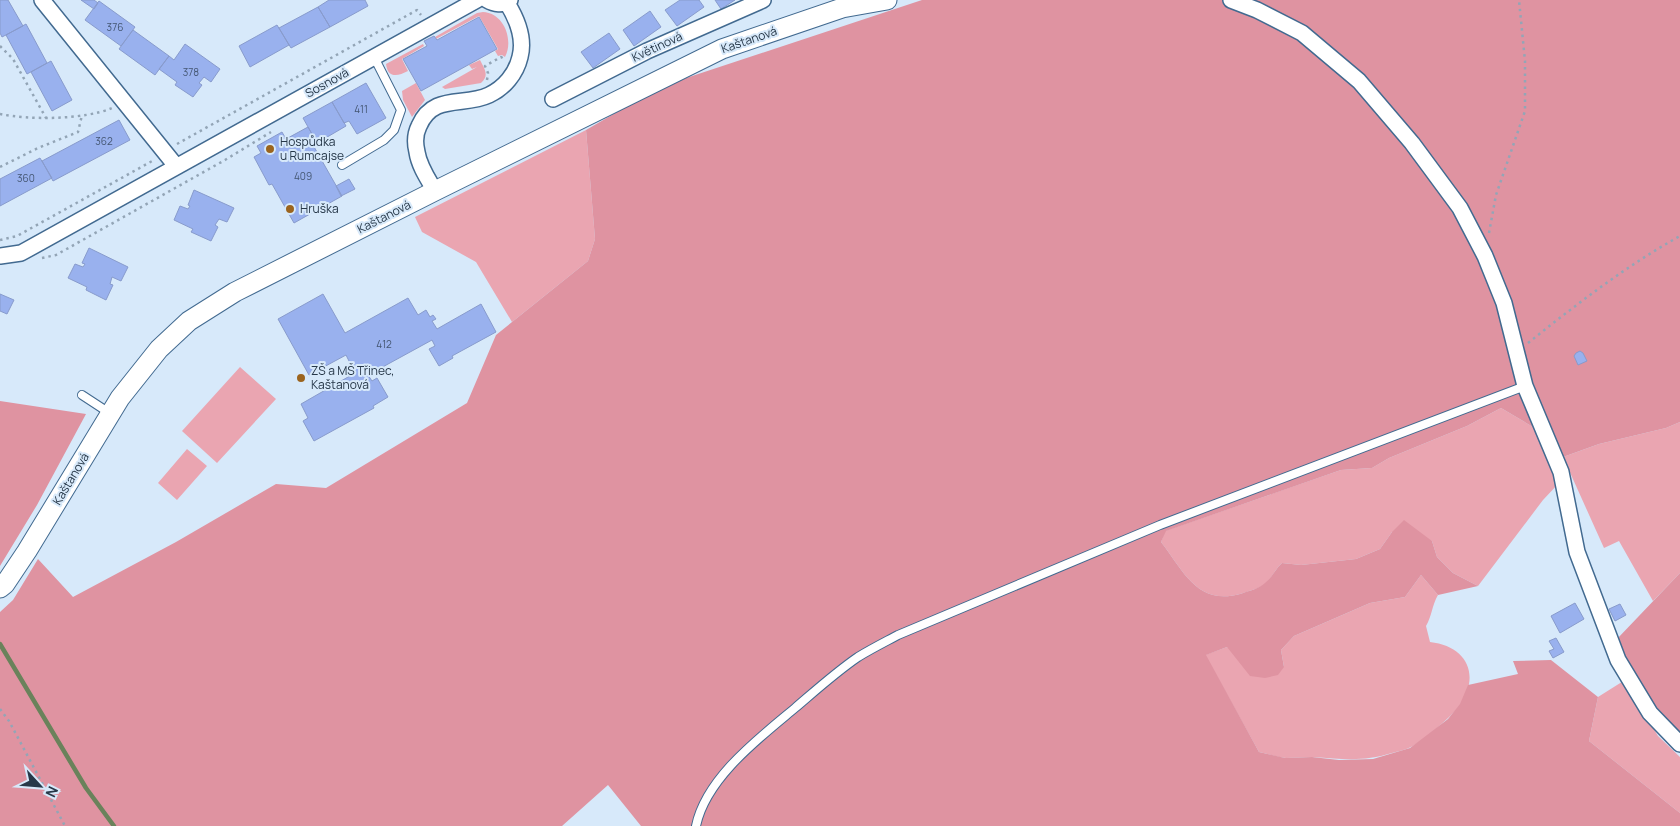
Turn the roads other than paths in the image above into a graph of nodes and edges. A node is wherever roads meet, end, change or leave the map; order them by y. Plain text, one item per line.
1 (42, 0) edge
2 (477, 0) edge
3 (487, 0) edge
4 (763, 0) edge
5 (887, 0) edge
6 (1231, 0) edge
7 (508, 1) edge
8 (374, 57) junction
9 (553, 99) dead end
10 (342, 165) dead end
11 (176, 166) junction
12 (435, 191) junction
13 (0, 256) edge
14 (1524, 386) junction
15 (82, 394) dead end
16 (111, 414) junction
17 (0, 588) edge
18 (1680, 744) edge
19 (696, 826) edge

1 - 11 street
2 - 8 street, Sosnová
3 - 7 street
4 - 9 street, Květinová
5 - 12 street, Kaštanová
6 - 14 street
7 - 12 street
8 - 10 lane
8 - 11 street, Sosnová
11 - 13 street, Sosnová
12 - 16 street, Kaštanová
14 - 18 street
14 - 19 lane
15 - 16 lane
16 - 17 street, Kaštanová

